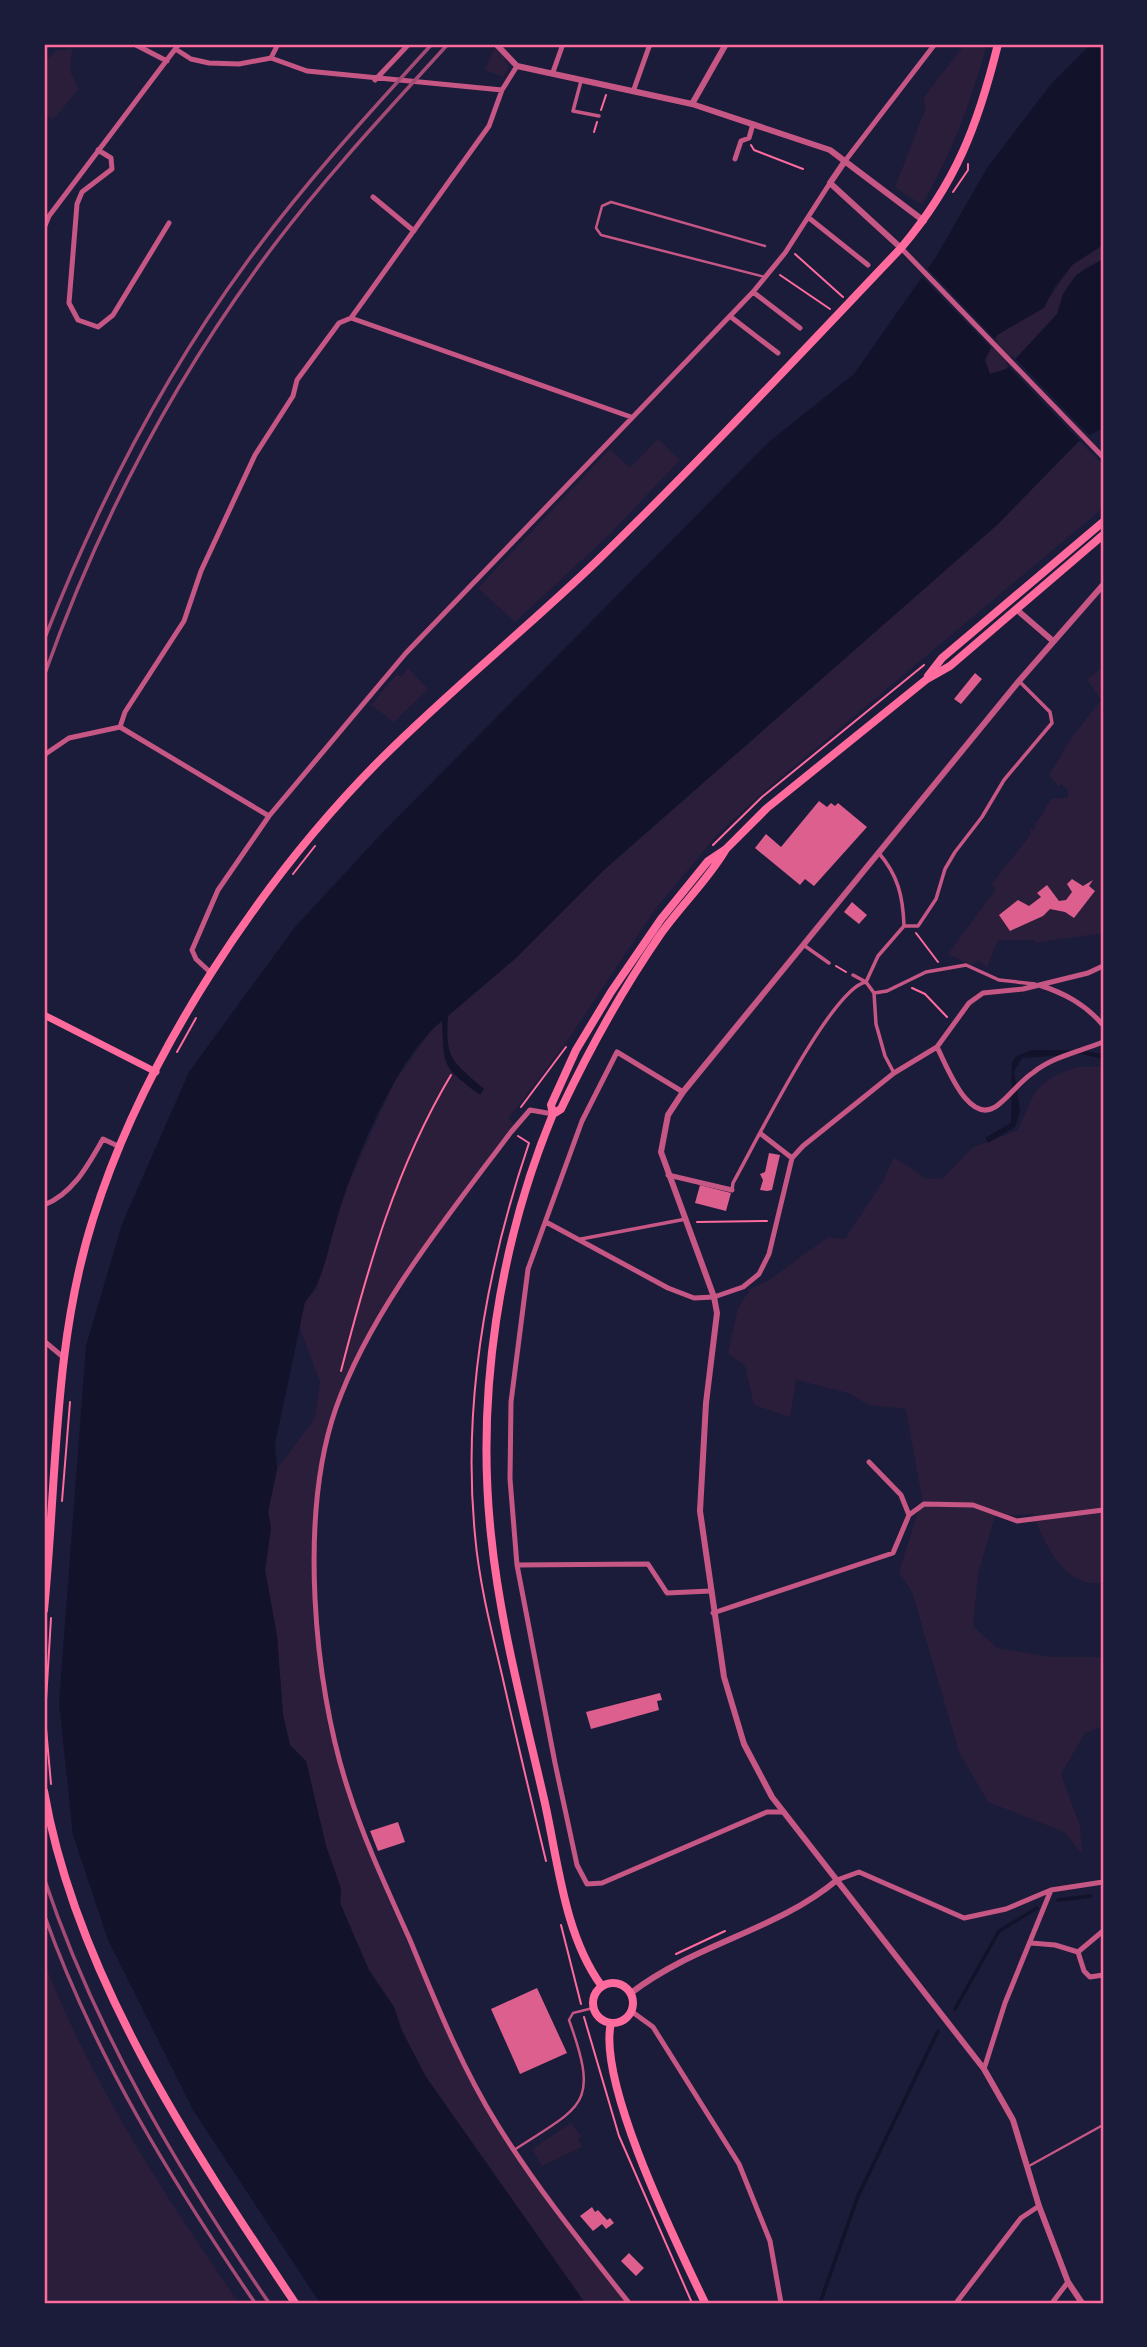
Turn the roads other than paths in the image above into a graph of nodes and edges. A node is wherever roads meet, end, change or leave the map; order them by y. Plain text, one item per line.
1 (134, 44) edge
2 (278, 44) edge
3 (409, 44) edge
4 (496, 44) edge
5 (563, 44) edge
6 (650, 44) edge
7 (726, 44) edge
8 (934, 44) edge
9 (999, 44) edge
10 (179, 46) edge
11 (271, 58) junction
12 (167, 61) junction
13 (517, 66) junction
14 (553, 72) junction
15 (582, 79) junction
16 (379, 80) junction
17 (634, 89) junction
18 (502, 90) junction
19 (692, 104) junction
20 (599, 116) road end
21 (753, 124) junction
22 (98, 149) junction
23 (734, 159) dead end
24 (845, 160) junction
25 (830, 183) junction
26 (373, 197) dead end
27 (809, 218) junction
28 (924, 220) junction
29 (169, 223) dead end
30 (44, 228) edge
31 (414, 231) junction
32 (765, 246) dead end
33 (901, 248) junction
34 (868, 265) dead end
35 (765, 277) junction
36 (753, 292) junction
37 (731, 317) junction
38 (351, 318) junction
39 (800, 328) dead end
40 (778, 353) dead end
41 (631, 417) junction
42 (1103, 457) edge
43 (1103, 522) edge
44 (1103, 535) edge
45 (1103, 585) edge
46 (1017, 610) junction
47 (1053, 641) junction
48 (926, 678) junction
49 (1018, 681) junction
50 (120, 727) junction
51 (44, 755) edge
52 (269, 816) junction
53 (878, 852) junction
54 (904, 926) junction
55 (803, 944) junction
56 (829, 962) road end
57 (1103, 966) edge
58 (211, 972) junction
59 (853, 975) road end
60 (866, 982) junction
61 (1036, 985) junction
62 (874, 993) junction
63 (44, 1015) edge
64 (1103, 1025) edge
65 (1103, 1042) edge
66 (937, 1047) junction
67 (156, 1072) junction
68 (894, 1073) junction
69 (683, 1092) junction
70 (554, 1114) junction
71 (761, 1135) junction
72 (120, 1147) junction
73 (792, 1158) junction
74 (668, 1175) junction
75 (732, 1190) joint
76 (44, 1205) edge
77 (686, 1219) junction
78 (546, 1222) junction
79 (579, 1240) junction
80 (714, 1297) junction
81 (44, 1341) edge
82 (63, 1357) junction
83 (869, 1461) dead end
84 (1103, 1510) edge
85 (909, 1515) junction
86 (517, 1565) junction
87 (710, 1591) junction
88 (44, 1610) edge
89 (713, 1613) junction
90 (47, 1789) edge
91 (784, 1812) junction
92 (837, 1880) junction
93 (1103, 1882) edge
94 (1051, 1891) junction
95 (1103, 1931) edge
96 (1031, 1943) junction
97 (1078, 1952) junction
98 (1103, 1975) edge
99 (601, 1985) junction
100 (631, 1993) junction
101 (593, 2008) junction
102 (631, 2011) junction
103 (611, 2023) junction
104 (984, 2069) junction
105 (1103, 2125) edge
106 (514, 2150) junction
107 (1028, 2167) junction
108 (1039, 2206) junction
109 (1068, 2282) junction
110 (295, 2303) edge
111 (629, 2303) edge
112 (705, 2303) edge
113 (780, 2303) edge
114 (956, 2303) edge
115 (1052, 2303) edge
116 (1082, 2303) edge

1 - 12 street
2 - 11 street
3 - 16 street
4 - 13 street
5 - 14 street
6 - 17 street
7 - 19 street
8 - 24 street
9 - 28 main road
10 - 11 street
10 - 12 street
11 - 16 street
12 - 22 street
13 - 14 street
13 - 18 street
14 - 15 street
15 - 17 street
15 - 20 street
16 - 18 street
17 - 19 street
18 - 31 street
19 - 21 street
21 - 23 street
21 - 24 street
22 - 29 street
22 - 30 street
24 - 25 street
24 - 28 street
25 - 27 street
25 - 33 street
26 - 31 street
27 - 34 street
27 - 35 street
28 - 33 main road
31 - 38 street
32 - 35 lane
33 - 42 street
33 - 58 main road
35 - 36 street
36 - 37 street
36 - 39 street
37 - 40 street
37 - 41 street
38 - 41 street
38 - 50 street
41 - 52 street
43 - 48 main road
44 - 46 main road
45 - 47 street
46 - 47 street
46 - 48 main road
47 - 49 street
48 - 70 main road
49 - 53 street
49 - 54 street
50 - 51 street
50 - 52 street
52 - 58 street
53 - 54 street
53 - 55 street
54 - 60 street
55 - 56 street
55 - 69 street
57 - 61 street
58 - 67 main road
59 - 60 street
60 - 62 street
60 - 71 street
61 - 62 street
61 - 64 street
61 - 66 street
62 - 68 street
63 - 67 main road
65 - 66 street
66 - 68 street
67 - 72 main road
68 - 73 street
69 - 74 street
69 - 78 street
70 - 99 main road
70 - 106 street
71 - 73 street
71 - 75 street
72 - 76 street
72 - 82 main road
73 - 80 street
74 - 75 street
74 - 77 street
77 - 79 street
77 - 80 street
78 - 79 street
78 - 86 street
79 - 80 street
80 - 87 street
81 - 82 street
82 - 88 main road
83 - 85 street
84 - 85 street
85 - 89 street
86 - 87 street
86 - 91 street
87 - 89 street
89 - 91 street
90 - 110 main road
91 - 92 street
92 - 94 street
92 - 100 street
92 - 104 street
93 - 94 street
94 - 96 street
95 - 97 street
96 - 97 street
96 - 104 street
97 - 98 street
99 - 100 main road
99 - 101 main road
100 - 102 main road
101 - 103 main road
101 - 106 lane
102 - 103 main road
102 - 113 street
103 - 112 main road
104 - 107 street
105 - 107 lane
106 - 111 street
107 - 108 street
108 - 109 street
108 - 114 street
109 - 115 street
109 - 116 street

